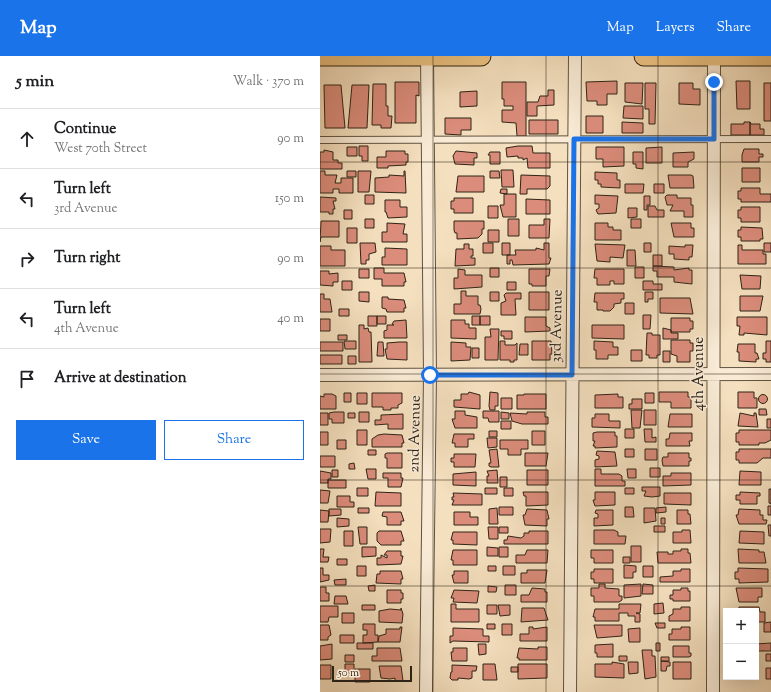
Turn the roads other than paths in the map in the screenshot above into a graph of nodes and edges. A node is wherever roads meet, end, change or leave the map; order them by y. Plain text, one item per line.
1 (320, 56) edge
2 (427, 56) edge
3 (459, 56) edge
4 (481, 56) edge
5 (575, 56) edge
6 (644, 56) edge
7 (771, 56) edge
8 (714, 57) edge
9 (574, 139) junction
10 (714, 139) junction
11 (771, 139) edge
12 (320, 140) edge
13 (428, 140) junction
14 (714, 374) junction
15 (771, 374) edge
16 (320, 375) edge
17 (430, 375) junction
18 (572, 375) junction
19 (426, 692) edge
20 (570, 692) edge
21 (713, 692) edge

1 - 2 main road
2 - 3 main road
2 - 13 street, 2nd Avenue
3 - 4 main road
5 - 9 street, 3rd Avenue
6 - 8 main road
7 - 8 main road
8 - 10 street, 4th Avenue
9 - 10 lane
9 - 13 lane
9 - 18 street, 3rd Avenue
10 - 11 lane
10 - 14 street, 4th Avenue
12 - 13 lane
13 - 17 street, 2nd Avenue
14 - 15 street
14 - 18 street
14 - 21 street, 4th Avenue
16 - 17 street
17 - 18 street
17 - 19 street, 2nd Avenue
18 - 20 street, 3rd Avenue

